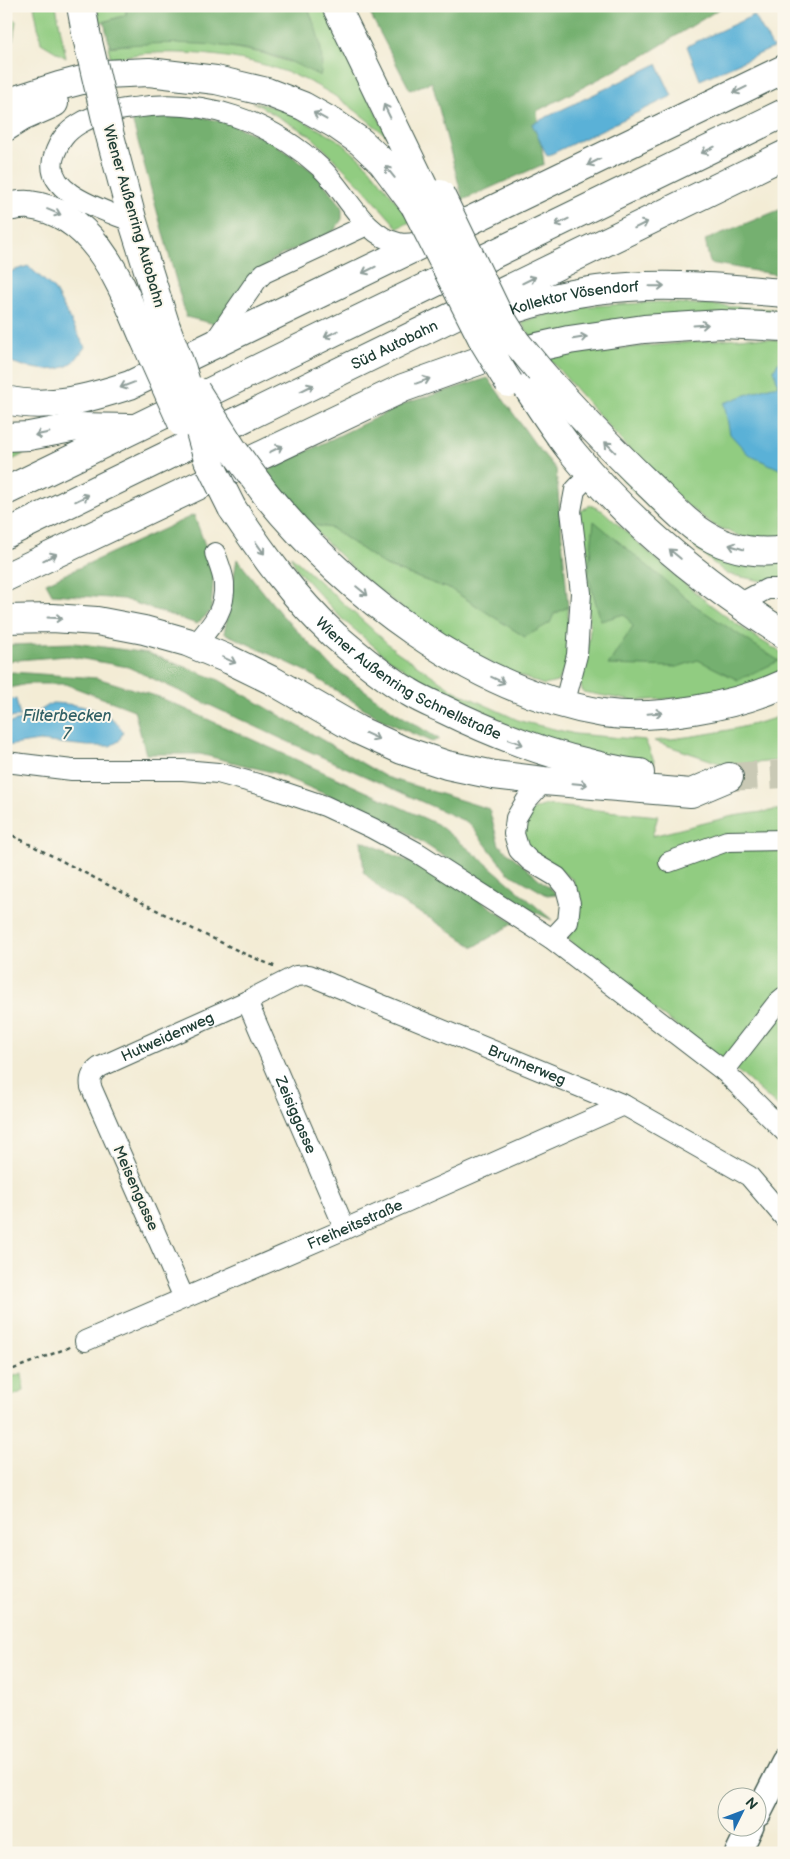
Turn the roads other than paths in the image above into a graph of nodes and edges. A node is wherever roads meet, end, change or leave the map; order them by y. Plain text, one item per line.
1 (81, 6) edge
2 (336, 6) edge
3 (784, 69) edge
4 (169, 75) junction
5 (6, 103) edge
6 (784, 113) edge
7 (6, 127) edge
8 (784, 155) edge
9 (428, 200) junction
10 (6, 207) edge
11 (133, 222) junction
12 (367, 224) junction
13 (428, 242) junction
14 (784, 293) edge
15 (784, 327) edge
16 (155, 332) junction
17 (211, 346) junction
18 (375, 355) junction
19 (182, 369) junction
20 (523, 377) junction
21 (6, 400) edge
22 (196, 422) joint
23 (137, 428) junction
24 (6, 437) edge
25 (208, 460) junction
26 (591, 473) junction
27 (6, 491) edge
28 (6, 534) edge
29 (784, 550) edge
30 (215, 553) dead end
31 (6, 578) edge
32 (784, 589) edge
33 (739, 604) junction
34 (6, 619) edge
35 (784, 634) edge
36 (195, 645) junction
37 (784, 684) edge
38 (784, 702) edge
39 (564, 705) junction
40 (716, 705) junction
41 (6, 762) edge
42 (544, 781) junction
43 (784, 840) edge
44 (669, 862) dead end
45 (552, 939) junction
46 (784, 997) edge
47 (247, 1001) junction
48 (724, 1071) junction
49 (91, 1077) joint
50 (624, 1105) junction
51 (784, 1130) edge
52 (784, 1217) edge
53 (345, 1229) junction
54 (184, 1298) junction
55 (84, 1341) road end
56 (784, 1763) edge
57 (768, 1794) edge
58 (746, 1836) edge
59 (738, 1853) edge

1 - 11 highway, Wiener Außenring Autobahn, bridge
9 -> 2 highway
3 -> 13 highway
4 - 5 highway
4 - 7 highway
9 -> 4 highway
6 -> 23 highway
18 -> 8 highway, Süd Autobahn
9 - 20 highway
9 - 20 highway, bridge
10 -> 16 highway
11 - 12 street
11 - 16 highway, Wiener Außenring Autobahn
12 - 13 street
12 - 17 street
13 -> 17 highway
18 -> 14 highway, Kollektor Vösendorf
31 -> 15 highway
16 - 19 highway, Wiener Außenring Autobahn, bridge
16 - 25 highway, bridge
17 -> 21 highway
28 -> 18 highway, Süd Autobahn
19 - 22 highway, Wiener Außenring Autobahn, bridge
19 -> 39 highway, bridge
20 - 26 highway
29 -> 20 highway
22 - 25 highway, Wiener Außenring Schnellstraße, bridge
23 -> 24 highway
23 - 27 highway
25 - 42 highway, Wiener Außenring Schnellstraße, bridge
33 -> 26 highway
26 - 39 street
30 - 36 street
32 - 33 street
33 - 35 highway
34 -> 36 highway
36 -> 42 highway
37 - 40 highway
38 - 40 highway
39 -> 40 highway
41 - 45 street
42 - 45 street
43 - 44 street
45 - 48 street
46 - 48 street
47 - 49 street, Hutweidenweg
47 - 50 street, Brunnerweg
47 - 53 street, Zeisiggasse
48 - 51 street
49 - 54 street, Meisengasse
50 - 52 street, Brunnerweg
50 - 53 street, Freiheitsstraße
53 - 54 street, Freiheitsstraße
54 - 55 street, Freiheitsstraße
56 - 57 main road
58 - 59 main road

